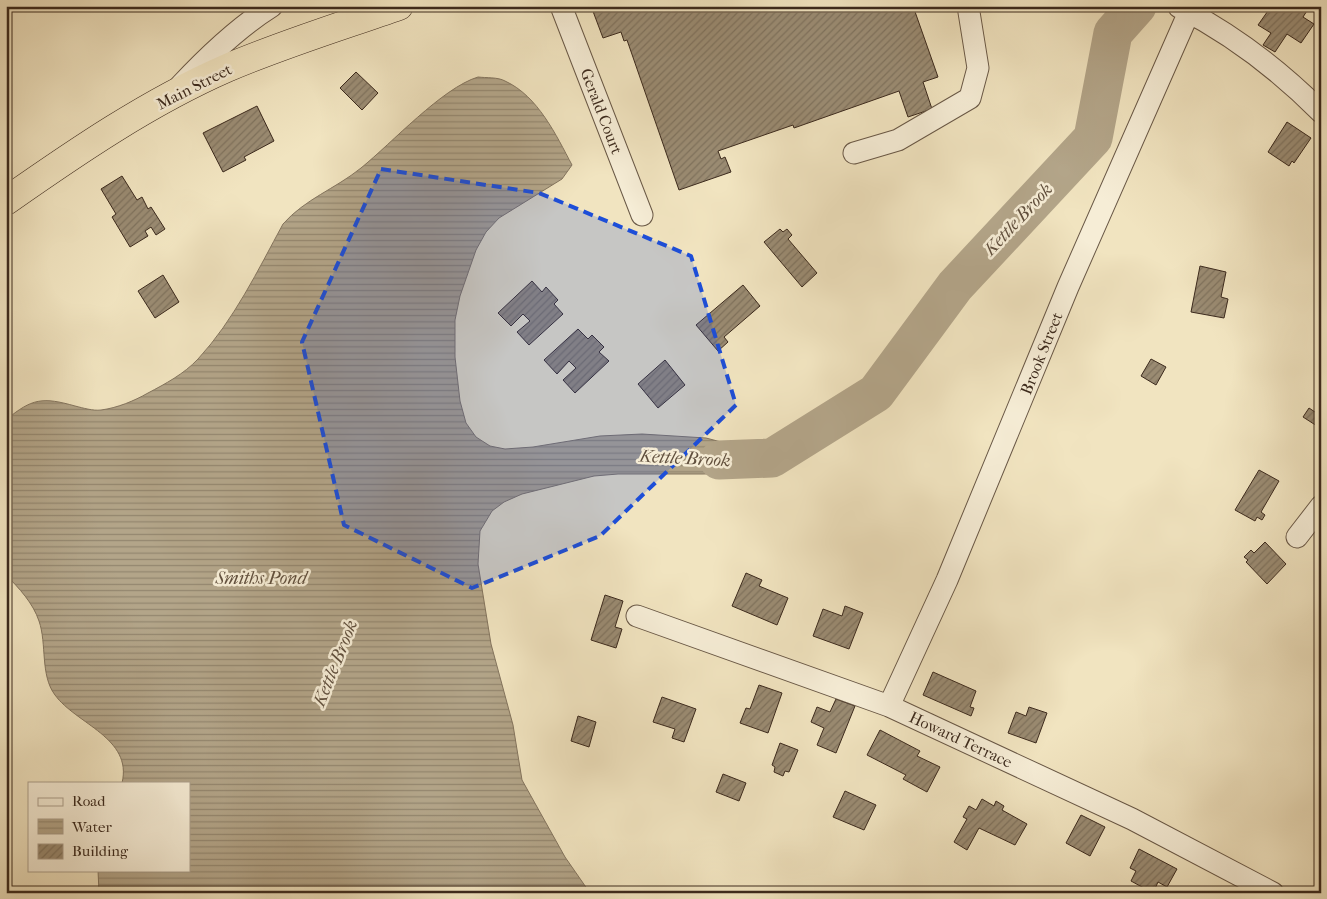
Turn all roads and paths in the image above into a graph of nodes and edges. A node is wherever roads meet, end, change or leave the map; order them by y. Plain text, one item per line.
1 (272, 6) edge
2 (399, 6) edge
3 (562, 6) edge
4 (968, 6) edge
5 (1189, 8) edge
6 (170, 98) junction
7 (1321, 112) edge
8 (854, 153) dead end
9 (6, 202) edge
10 (642, 215) dead end
11 (1321, 506) edge
12 (1296, 537) dead end
13 (637, 616) dead end
14 (889, 706) junction
15 (1273, 893) edge

1 - 6 street
2 - 6 highway, Main Street
3 - 10 street, Gerald Court
4 - 8 street
5 - 7 street
5 - 14 street, Brook Street
6 - 9 highway, Main Street
11 - 12 street
13 - 14 street, Howard Terrace
14 - 15 street, Howard Terrace

